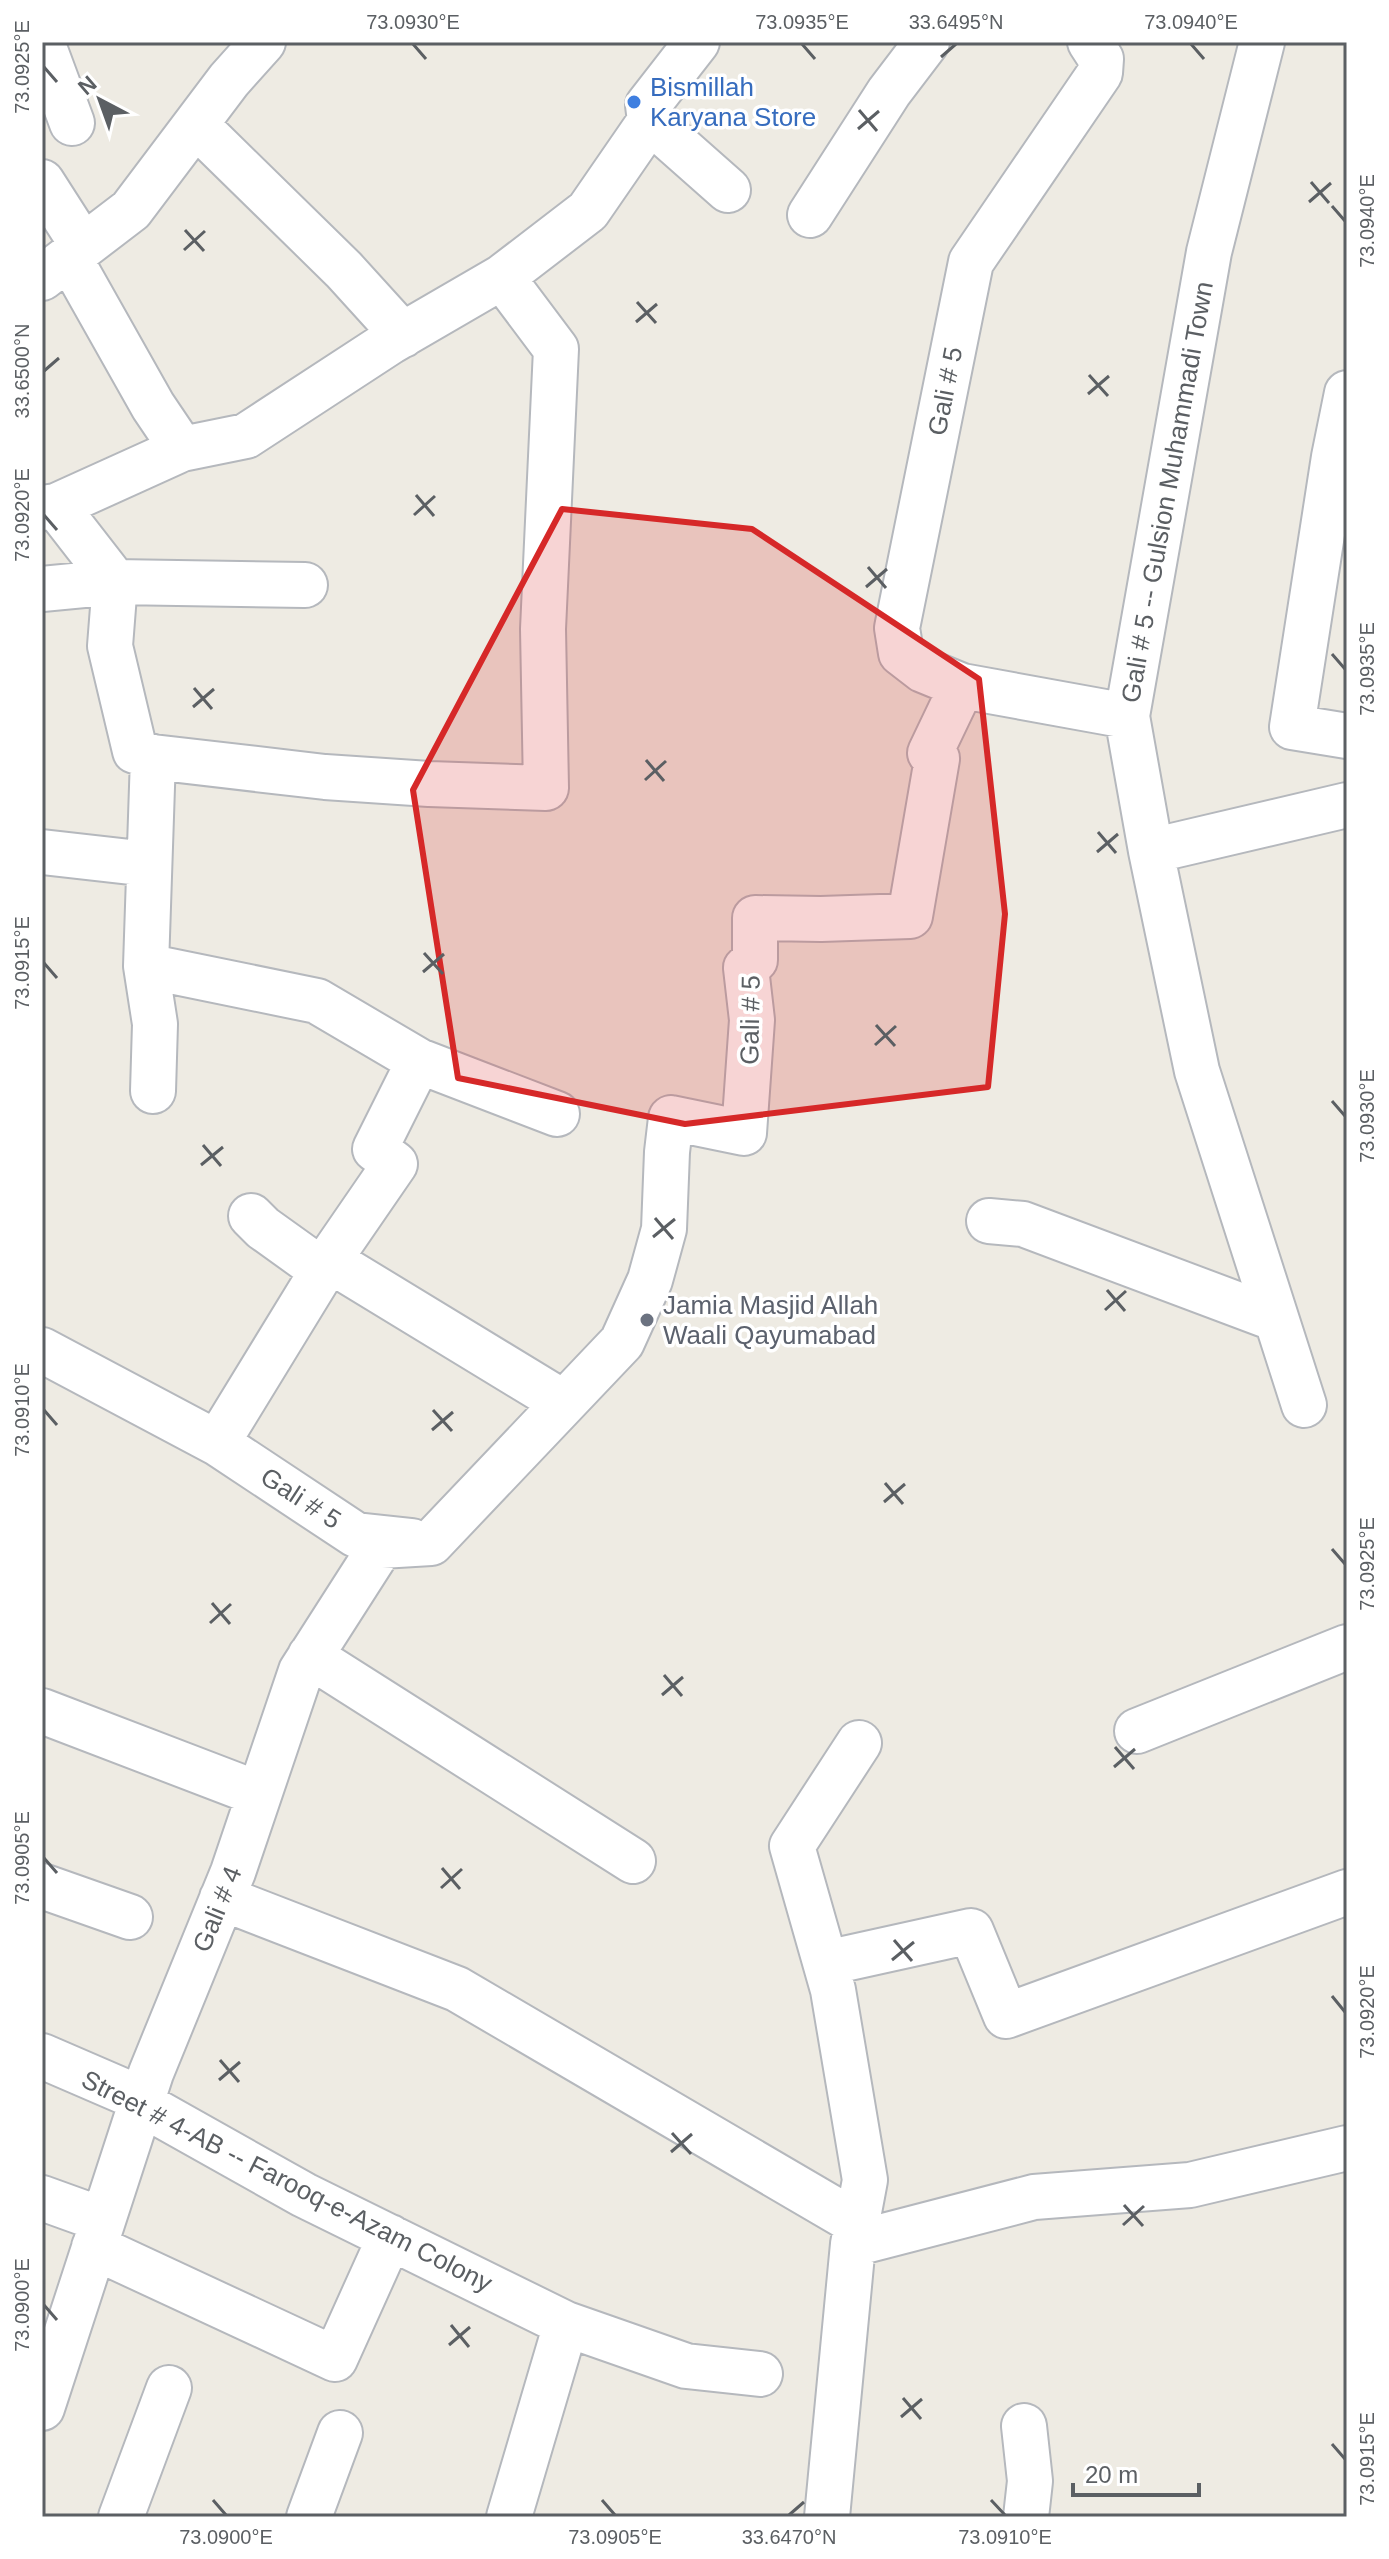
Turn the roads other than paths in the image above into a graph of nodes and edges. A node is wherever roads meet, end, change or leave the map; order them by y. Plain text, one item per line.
1 (42, 42) edge
2 (263, 42) edge
3 (697, 42) edge
4 (927, 42) edge
5 (1090, 42) edge
6 (1262, 42) edge
7 (650, 121) junction
8 (72, 123) dead end
9 (196, 125) junction
10 (42, 182) edge
11 (728, 190) dead end
12 (810, 215) dead end
13 (65, 260) edge
14 (502, 277) junction
15 (403, 335) junction
16 (1347, 393) edge
17 (182, 449) junction
18 (49, 507) edge
19 (115, 582) junction
20 (305, 585) dead end
21 (42, 589) edge
22 (962, 686) junction
23 (1127, 716) junction
24 (1347, 736) edge
25 (153, 757) junction
26 (1347, 805) edge
27 (1151, 851) junction
28 (42, 852) edge
29 (148, 864) junction
30 (146, 966) junction
31 (419, 1061) junction
32 (153, 1091) dead end
33 (557, 1114) dead end
34 (251, 1216) dead end
35 (989, 1221) dead end
36 (326, 1266) junction
37 (1276, 1319) junction
38 (42, 1350) edge
39 (564, 1403) junction
40 (1304, 1405) dead end
41 (217, 1443) junction
42 (431, 1543) junction
43 (1347, 1647) edge
44 (310, 1656) junction
45 (42, 1711) edge
46 (1137, 1731) dead end
47 (859, 1743) dead end
48 (259, 1794) junction
49 (633, 1861) dead end
50 (42, 1886) edge
51 (1347, 1892) edge
52 (222, 1898) junction
53 (130, 1917) dead end
54 (826, 1963) junction
55 (42, 2056) edge
56 (142, 2104) junction
57 (1347, 2148) edge
58 (42, 2198) edge
59 (98, 2234) junction
60 (855, 2234) junction
61 (390, 2237) junction
62 (566, 2324) junction
63 (57, 2342) edge
64 (760, 2374) dead end
65 (169, 2388) dead end
66 (42, 2408) edge
67 (1024, 2426) dead end
68 (340, 2433) dead end
69 (121, 2517) edge
70 (309, 2517) edge
71 (509, 2517) edge
72 (827, 2517) edge
73 (1026, 2517) edge

1 - 8 street
2 - 9 street
3 - 7 street
4 - 12 street
5 - 22 street, Gali # 5
6 - 23 street, Gali # 5 -- Gulsion Muhammadi Town
7 - 11 street
7 - 14 street
9 - 13 street
9 - 15 street
10 - 13 street
13 - 17 street
14 - 15 street
14 - 25 street
15 - 17 street
16 - 24 street
17 - 18 street
18 - 19 street
19 - 20 street
19 - 21 street
19 - 25 street
22 - 23 street
22 - 39 street, Gali # 5
23 - 27 street, Gali # 5 -- Gulsion Muhammadi Town
25 - 29 street
26 - 27 street
27 - 37 street, Gali # 5 -- Gulsion Muhammadi Town
28 - 29 street
29 - 30 street
30 - 31 street
30 - 32 street
31 - 33 street
31 - 36 street
34 - 36 street
35 - 37 street
36 - 39 street
36 - 41 street
37 - 40 street, Gali # 5 -- Gulsion Muhammadi Town
38 - 41 street, Gali # 5
39 - 42 street, Gali # 5
41 - 42 street, Gali # 5
42 - 44 street, Gali # 4
43 - 46 street
44 - 48 street, Gali # 4
44 - 49 street
45 - 48 street
47 - 54 street
48 - 52 street, Gali # 4
50 - 53 street
51 - 54 street
52 - 56 street, Gali # 4
52 - 60 street
54 - 60 street
55 - 56 street, Street # 4-AB -- Farooq-e-Azam Colony
56 - 59 street, Gali # 4
56 - 61 street, Street # 4-AB -- Farooq-e-Azam Colony
57 - 60 street
58 - 59 street
59 - 61 street
59 - 63 street, Gali # 4
60 - 72 street
61 - 62 street, Street # 4-AB -- Farooq-e-Azam Colony
62 - 64 street, Street # 4-AB -- Farooq-e-Azam Colony
62 - 71 street
63 - 66 street, Gali # 4
65 - 69 street
67 - 73 street
68 - 70 street

